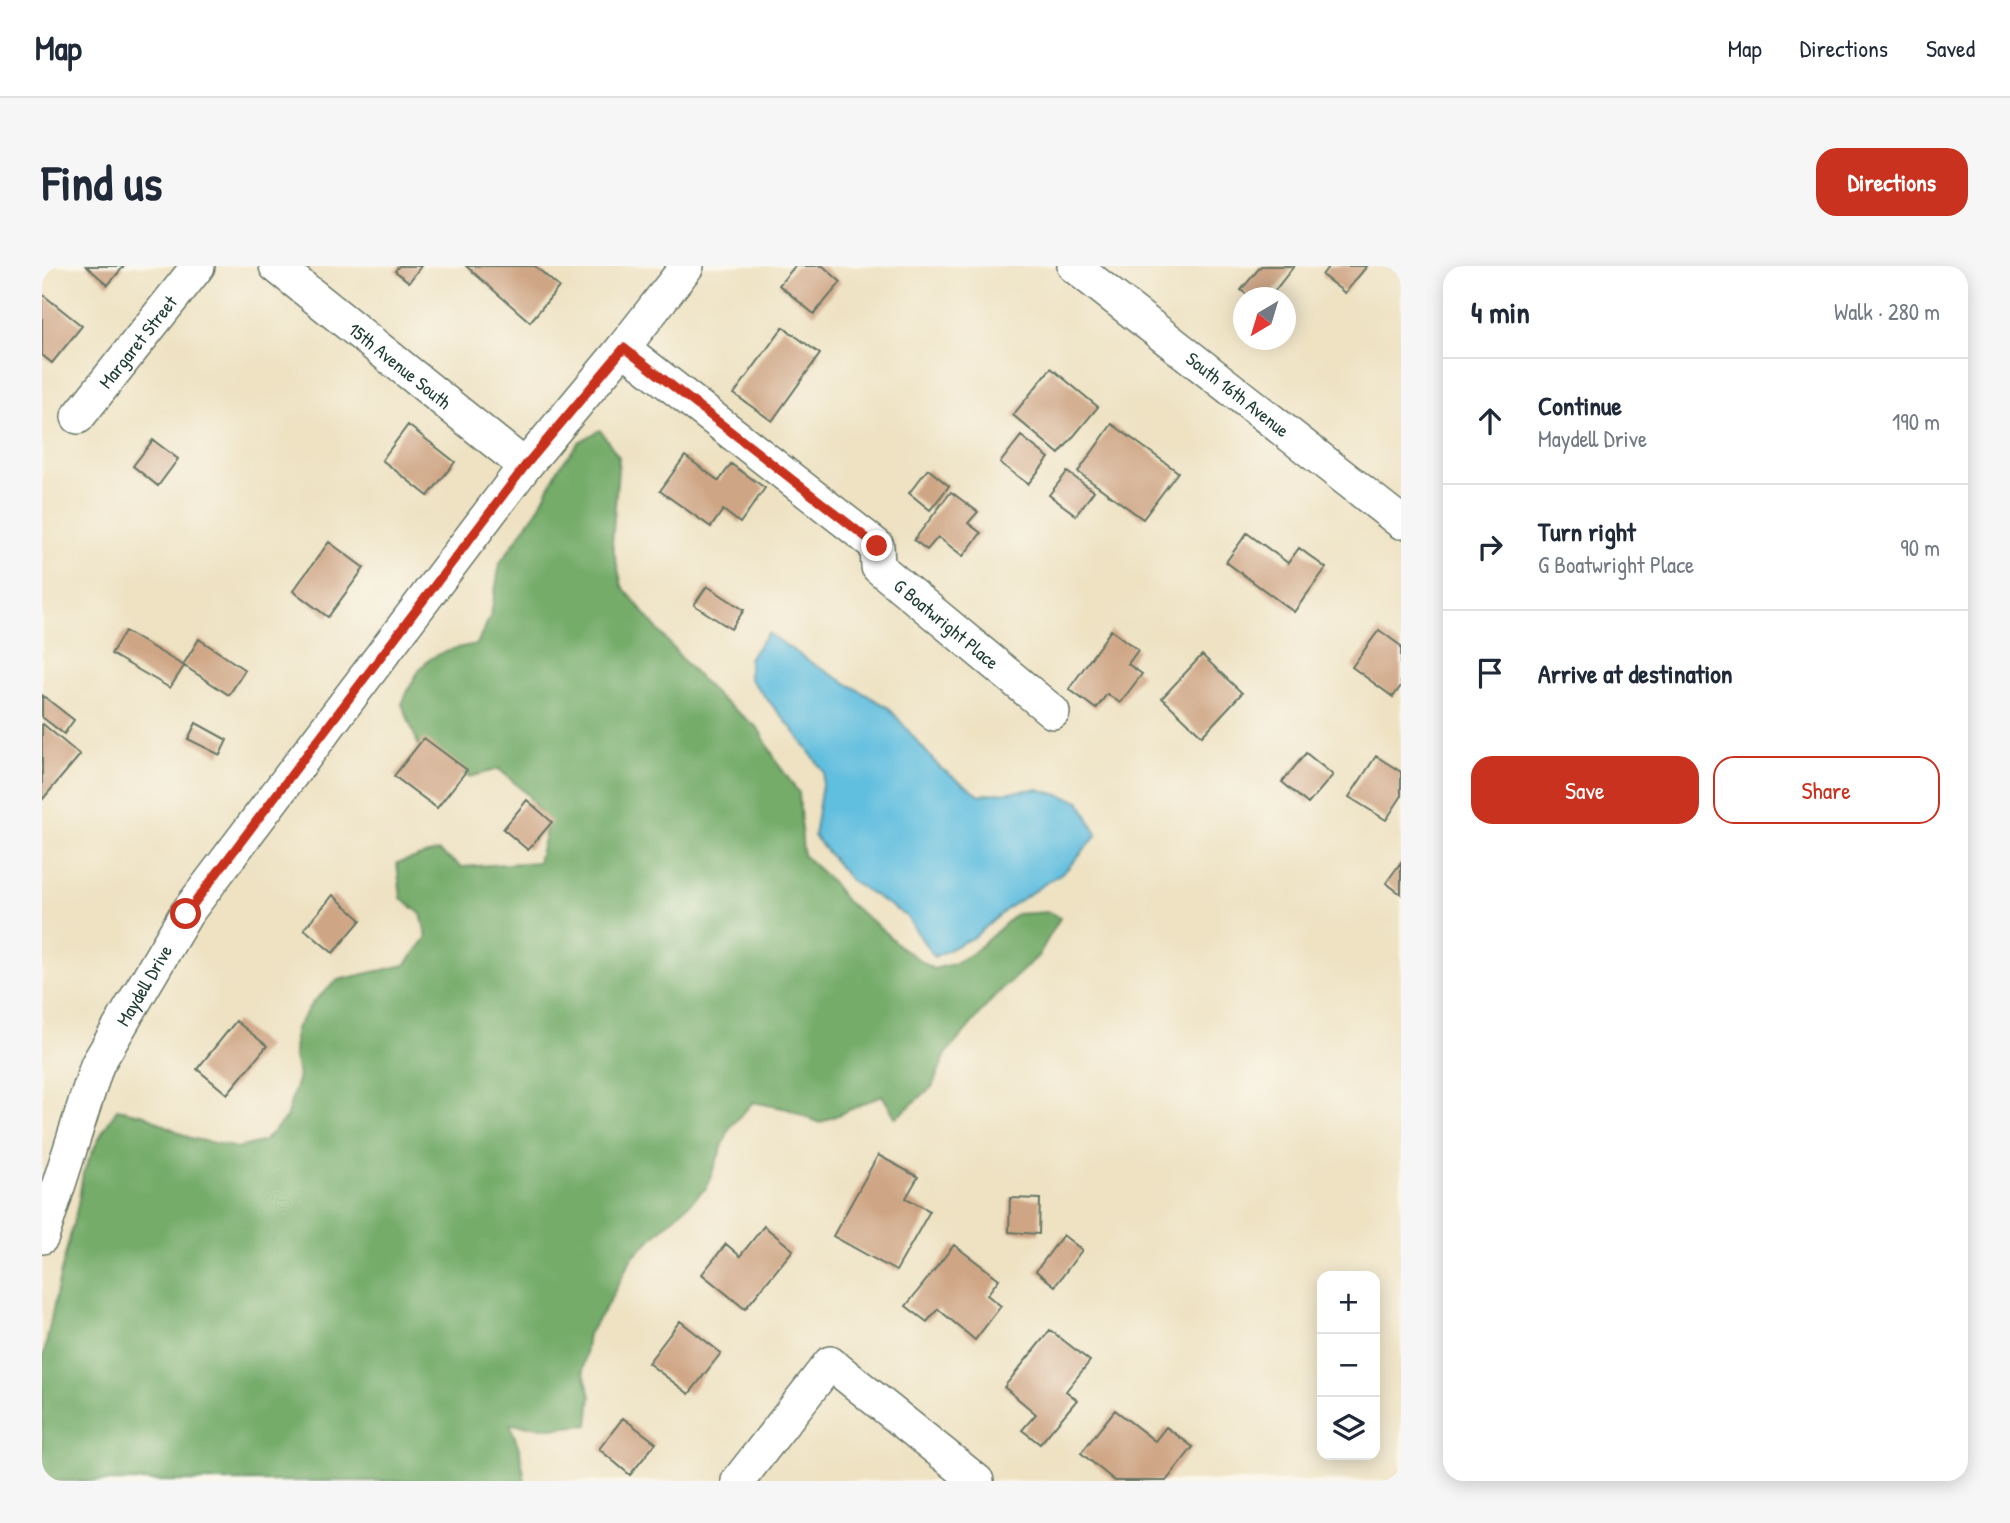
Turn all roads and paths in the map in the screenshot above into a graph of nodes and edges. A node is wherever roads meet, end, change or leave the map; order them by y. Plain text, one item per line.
1 (198, 266) edge
2 (276, 266) edge
3 (687, 266) edge
4 (1074, 266) edge
5 (624, 348) junction
6 (78, 417) dead end
7 (525, 466) junction
8 (1401, 522) edge
9 (1053, 712) dead end
10 (42, 1237) edge
11 (738, 1481) edge
12 (977, 1481) edge

1 - 6 street, Margaret Street
2 - 7 street, 15th Avenue South
3 - 5 street, Maydell Drive
4 - 8 street, South 16th Avenue
5 - 7 street, Maydell Drive
5 - 9 street, G Boatwright Place
7 - 10 street, Maydell Drive
11 - 12 street

